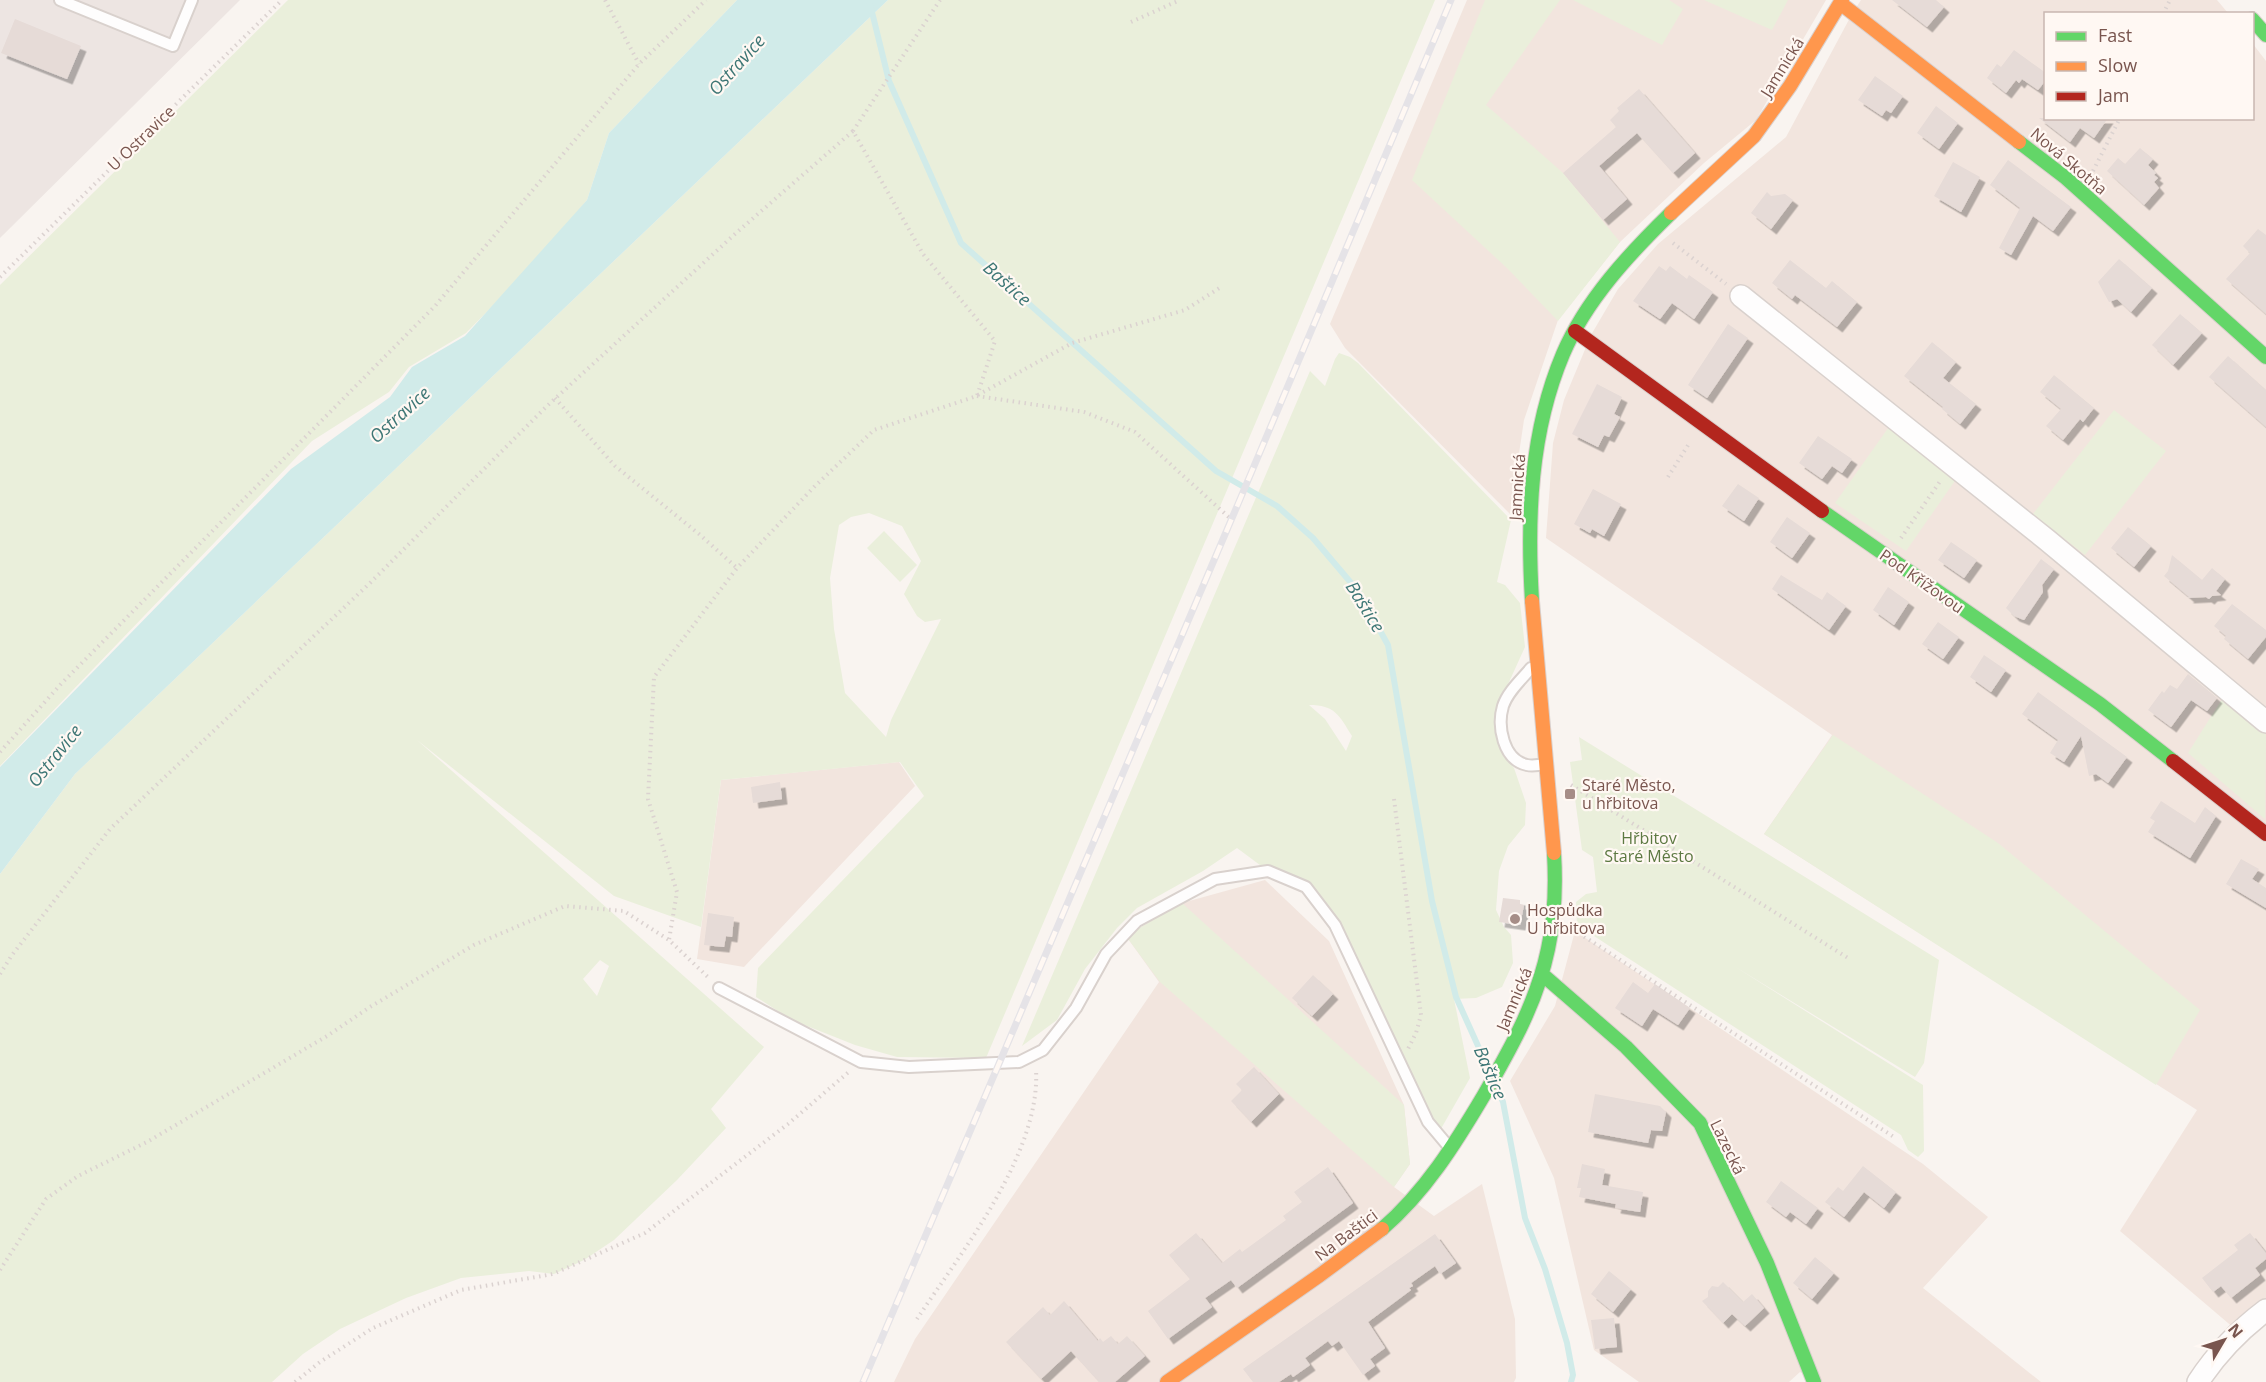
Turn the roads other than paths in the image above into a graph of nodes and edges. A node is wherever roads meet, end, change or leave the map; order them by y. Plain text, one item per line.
1 (60, 0) edge
2 (192, 0) edge
3 (1841, 2) edge
4 (2254, 20) edge
5 (2266, 35) edge
6 (1741, 296) road end
7 (1575, 331) junction
8 (2266, 357) edge
9 (1537, 660) junction
10 (2266, 722) edge
11 (1546, 764) junction
12 (2266, 834) edge
13 (1543, 975) junction
14 (719, 988) road end
15 (1499, 1069) joint
16 (1451, 1149) junction
17 (2266, 1310) edge
18 (1167, 1382) edge
19 (1814, 1382) edge
20 (2198, 1382) edge

1 - 2 lane
3 - 7 street, Jamnická
3 - 8 street, Nová Skotňa
4 - 5 street
6 - 10 street
7 - 9 street, Jamnická
7 - 12 street, Pod Křížovou
9 - 11 street, Jamnická
9 - 11 lane
11 - 13 street, Jamnická
13 - 15 street, Jamnická
13 - 19 street, Lazecká
14 - 16 lane
15 - 16 street, Na Baštici
16 - 18 street, Na Baštici
17 - 20 street

